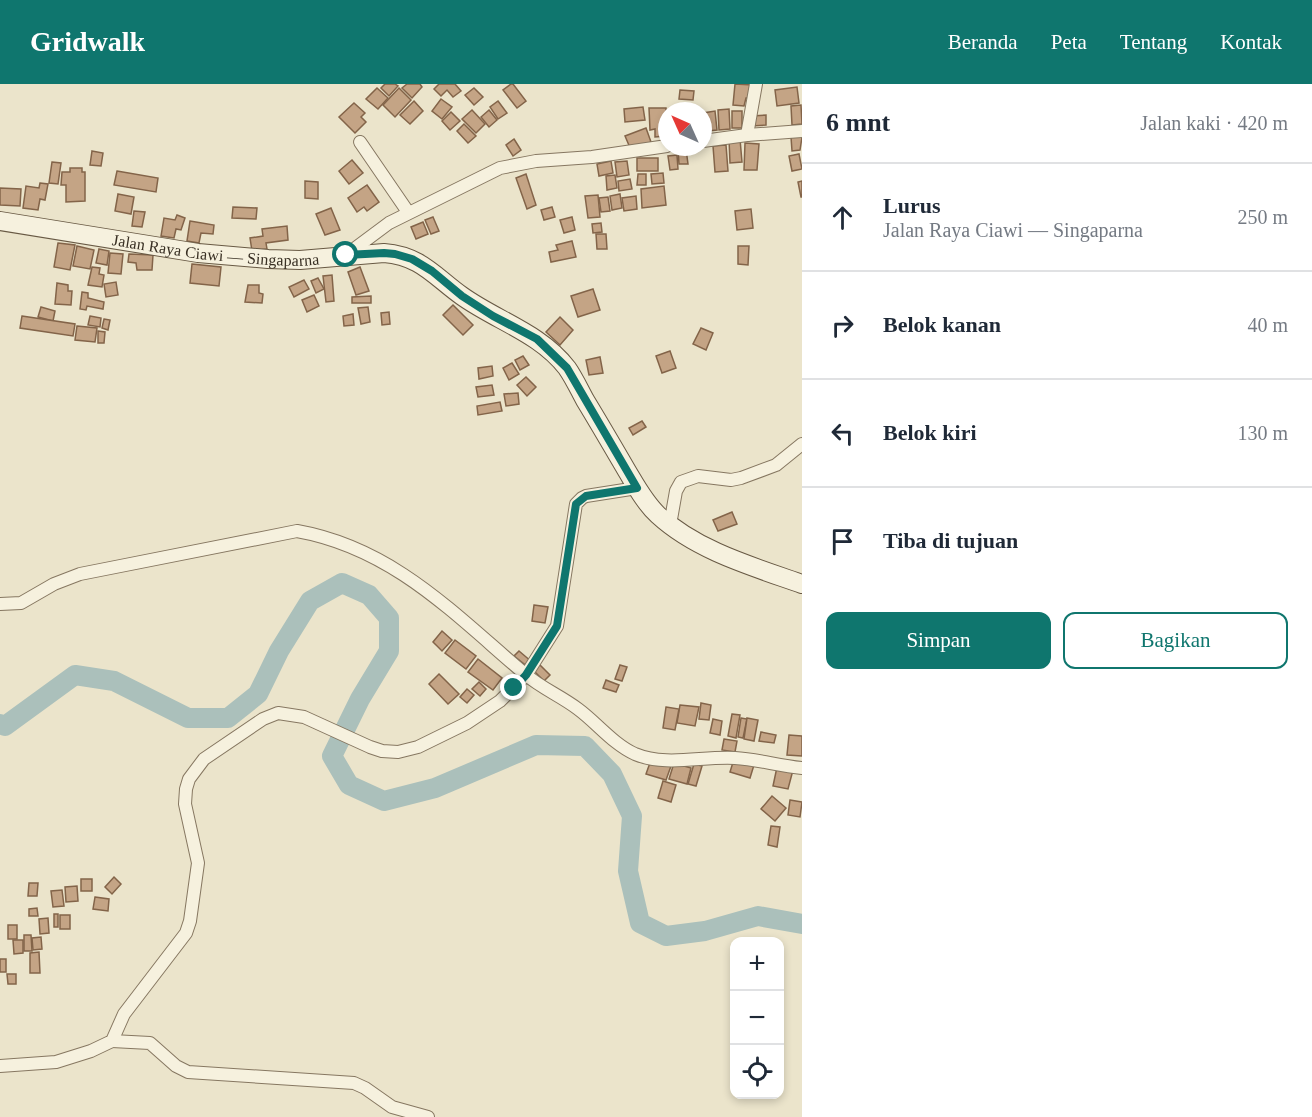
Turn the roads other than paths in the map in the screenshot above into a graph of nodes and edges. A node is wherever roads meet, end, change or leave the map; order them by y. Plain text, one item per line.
1 (756, 84) edge
2 (802, 131) edge
3 (747, 135) junction
4 (712, 140) edge
5 (360, 142) dead end
6 (658, 147) edge
7 (408, 212) junction
8 (0, 221) edge
9 (346, 255) junction
10 (802, 444) edge
11 (637, 488) junction
12 (670, 525) junction
13 (802, 584) edge
14 (0, 604) edge
15 (526, 675) junction
16 (802, 768) edge
17 (112, 1041) junction
18 (0, 1066) edge
19 (428, 1117) edge

1 - 3 street
2 - 3 street
3 - 4 street
5 - 7 street
6 - 7 street
7 - 9 street
8 - 9 main road, Jalan Raya Ciawi — Singaparna
9 - 11 main road, Jalan Raya Ciawi — Singaparna
10 - 12 street
11 - 12 main road, Jalan Raya Ciawi — Singaparna
11 - 15 street
12 - 13 main road, Jalan Raya Ciawi — Singaparna
14 - 15 street
15 - 16 street
15 - 17 street
17 - 18 street
17 - 19 street

